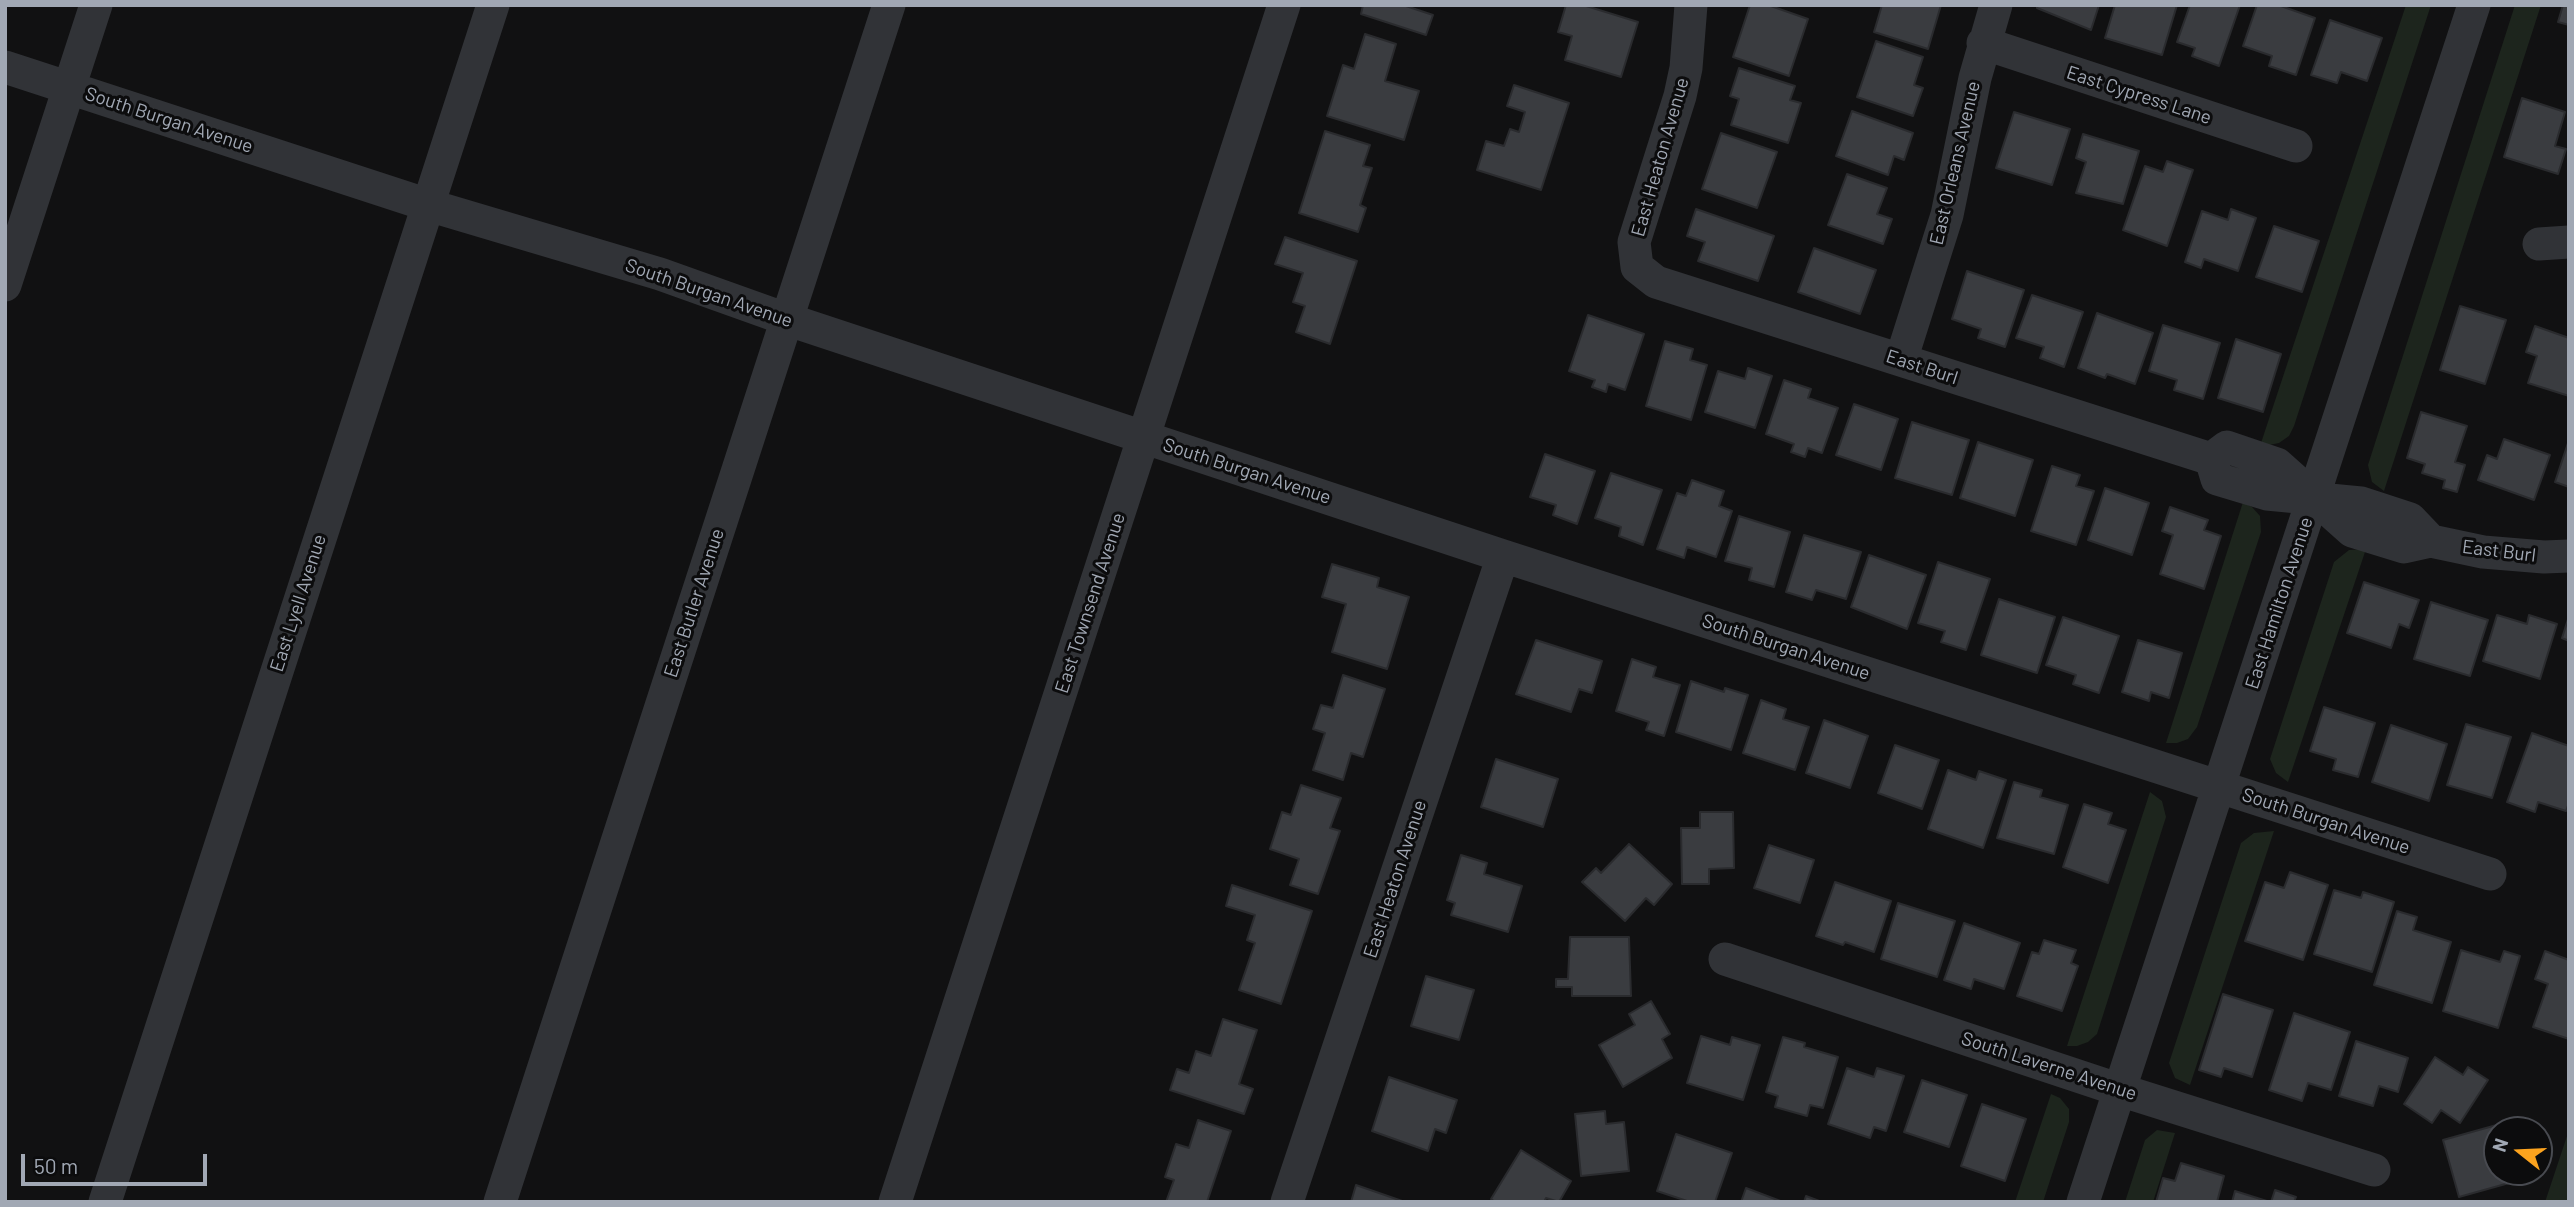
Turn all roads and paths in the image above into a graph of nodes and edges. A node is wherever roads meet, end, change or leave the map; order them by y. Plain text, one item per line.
1 (96, 5) edge
2 (493, 5) edge
3 (889, 5) edge
4 (1284, 5) edge
5 (1691, 5) edge
6 (1996, 5) edge
7 (2474, 5) edge
8 (1983, 43) junction
9 (5, 67) edge
10 (69, 88) junction
11 (2295, 146) dead end
12 (428, 205) junction
13 (1637, 267) joint
14 (5, 285) edge
15 (786, 319) junction
16 (1901, 360) junction
17 (1144, 437) junction
18 (2313, 499) junction
19 (1503, 556) junction
20 (2569, 556) edge
21 (2218, 786) junction
22 (2490, 874) dead end
23 (1726, 959) dead end
24 (2120, 1090) junction
25 (2374, 1170) dead end
26 (105, 1202) edge
27 (500, 1202) edge
28 (895, 1202) edge
29 (1287, 1202) edge
30 (2083, 1202) edge

1 - 10 street
2 - 12 street, East Lyell Avenue
3 - 15 street, East Butler Avenue
4 - 17 street, East Townsend Avenue
5 - 13 street, East Heaton Avenue
6 - 8 street, East Orleans Avenue
7 - 18 street, East Hamilton Avenue
8 - 11 street, East Cypress Lane
8 - 16 street, East Orleans Avenue
9 - 10 street, South Burgan Avenue
10 - 12 street, South Burgan Avenue
10 - 14 street
12 - 15 street, South Burgan Avenue
12 - 26 street, East Lyell Avenue
13 - 16 street, East Burl
15 - 17 street, South Burgan Avenue
15 - 27 street, East Butler Avenue
16 - 18 street, East Burl
17 - 19 street, South Burgan Avenue
17 - 28 street, East Townsend Avenue
18 - 20 street, East Burl
18 - 21 street, East Hamilton Avenue
19 - 21 street, South Burgan Avenue
19 - 29 street, East Heaton Avenue
21 - 22 street, South Burgan Avenue
21 - 24 street, East Hamilton Avenue
23 - 24 street, South Laverne Avenue
24 - 25 street, South Laverne Avenue
24 - 30 street, East Hamilton Avenue

